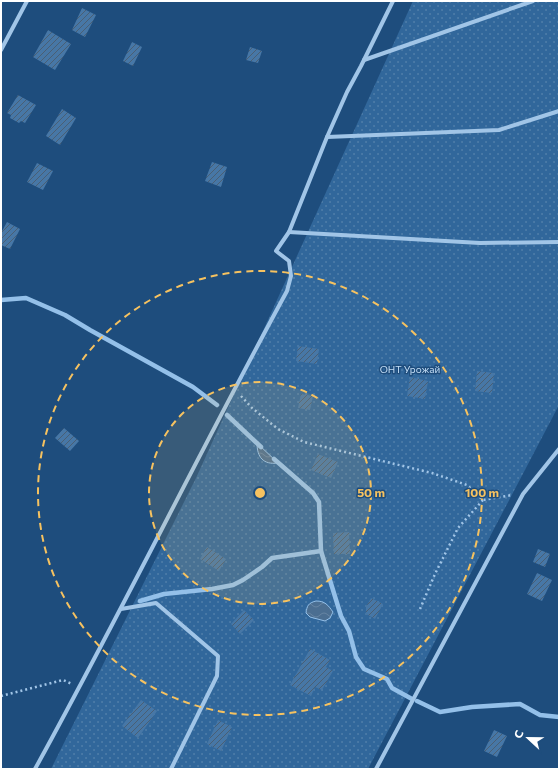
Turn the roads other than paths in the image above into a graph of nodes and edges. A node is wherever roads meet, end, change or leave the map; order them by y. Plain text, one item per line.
1 (27, 1) edge
2 (393, 1) edge
3 (533, 1) edge
4 (1, 50) edge
5 (364, 60) junction
6 (559, 111) edge
7 (327, 136) junction
8 (289, 232) junction
9 (559, 242) edge
10 (559, 449) edge
11 (121, 609) junction
12 (35, 769) edge
13 (171, 769) edge
14 (376, 769) edge

1 - 4 street
2 - 5 street
3 - 5 street
5 - 7 street
6 - 7 street
7 - 8 street
8 - 9 street
8 - 11 street
10 - 14 street
11 - 12 street
11 - 13 street

